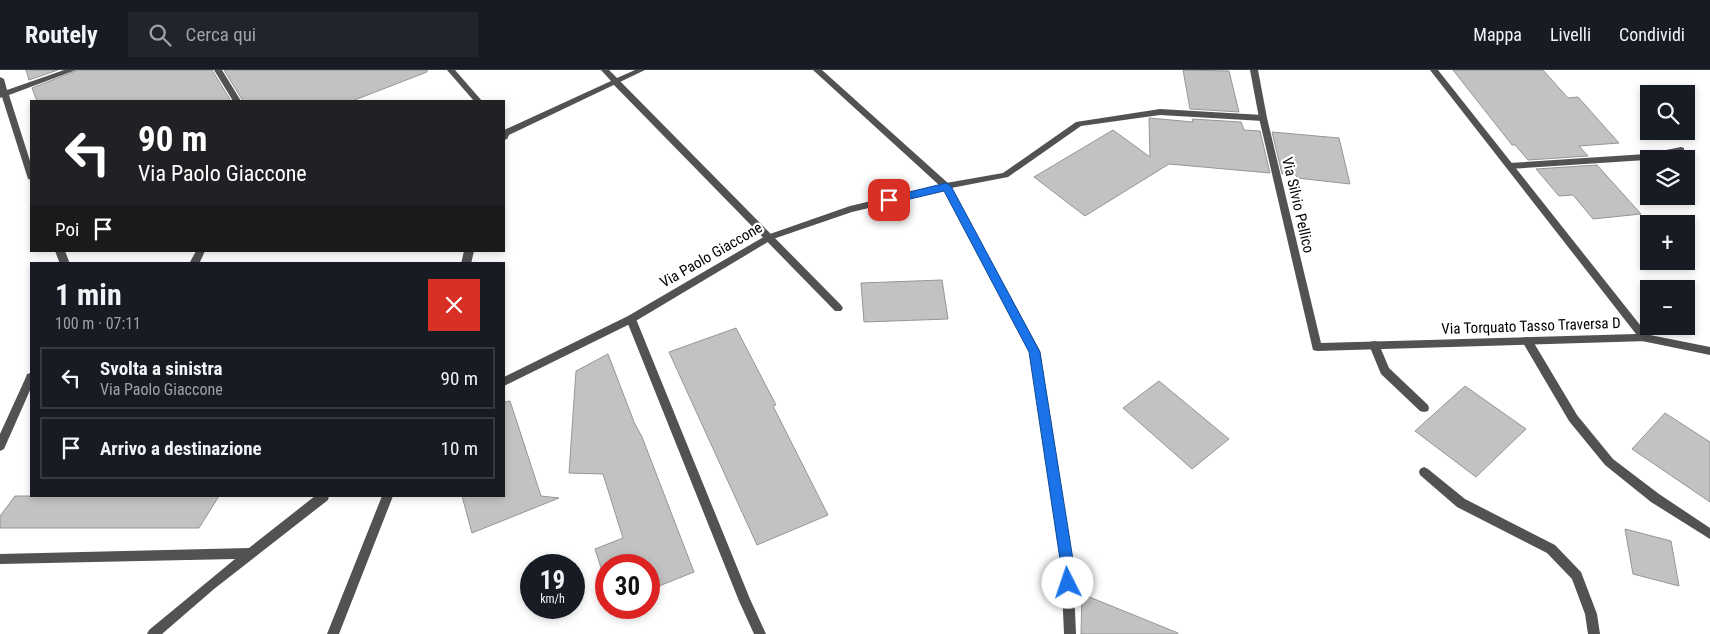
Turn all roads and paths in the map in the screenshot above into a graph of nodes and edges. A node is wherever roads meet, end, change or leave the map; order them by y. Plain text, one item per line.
1 (72, 70) edge
2 (218, 70) edge
3 (450, 70) edge
4 (605, 70) edge
5 (641, 70) edge
6 (817, 70) edge
7 (1254, 70) edge
8 (1434, 70) edge
9 (0, 80) edge
10 (615, 81) junction
11 (3, 94) edge
12 (236, 100) edge
13 (477, 100) edge
14 (1262, 118) junction
15 (505, 134) edge
16 (1640, 157) edge
17 (1509, 166) junction
18 (30, 174) edge
19 (946, 186) junction
20 (770, 238) junction
21 (838, 308) dead end
22 (631, 319) junction
23 (1645, 338) junction
24 (1527, 341) junction
25 (1374, 345) junction
26 (1317, 347) joint
27 (1710, 351) edge
28 (30, 379) edge
29 (505, 382) edge
30 (1424, 408) dead end
31 (0, 446) edge
32 (1424, 472) dead end
33 (323, 497) edge
34 (388, 497) edge
35 (1710, 534) edge
36 (250, 554) junction
37 (0, 559) edge
38 (154, 634) edge
39 (333, 634) edge
40 (760, 634) edge
41 (1070, 634) edge
42 (1594, 634) edge

1 - 11 street
2 - 12 street
3 - 13 street
4 - 10 street
5 - 10 street
6 - 19 street
7 - 14 street, Via Silvio Pellico
8 - 17 street, Via Torquato Tasso Traversa D
9 - 11 street
10 - 15 street
10 - 20 street
11 - 18 street
14 - 19 street, Via Paolo Giaccone
14 - 26 street, Via Silvio Pellico
16 - 17 street
17 - 23 street, Via Torquato Tasso Traversa D
19 - 20 street, Via Paolo Giaccone
19 - 41 street
20 - 21 street
20 - 22 street, Via Paolo Giaccone
22 - 29 street, Via Paolo Giaccone
22 - 40 street
23 - 24 street, Via Torquato Tasso Traversa D
23 - 27 street
24 - 25 street, Via Torquato Tasso Traversa D
24 - 35 street
25 - 26 street, Via Torquato Tasso Traversa D
25 - 30 street
28 - 31 street
32 - 42 street
33 - 36 street
34 - 39 street
36 - 37 street
36 - 38 street

